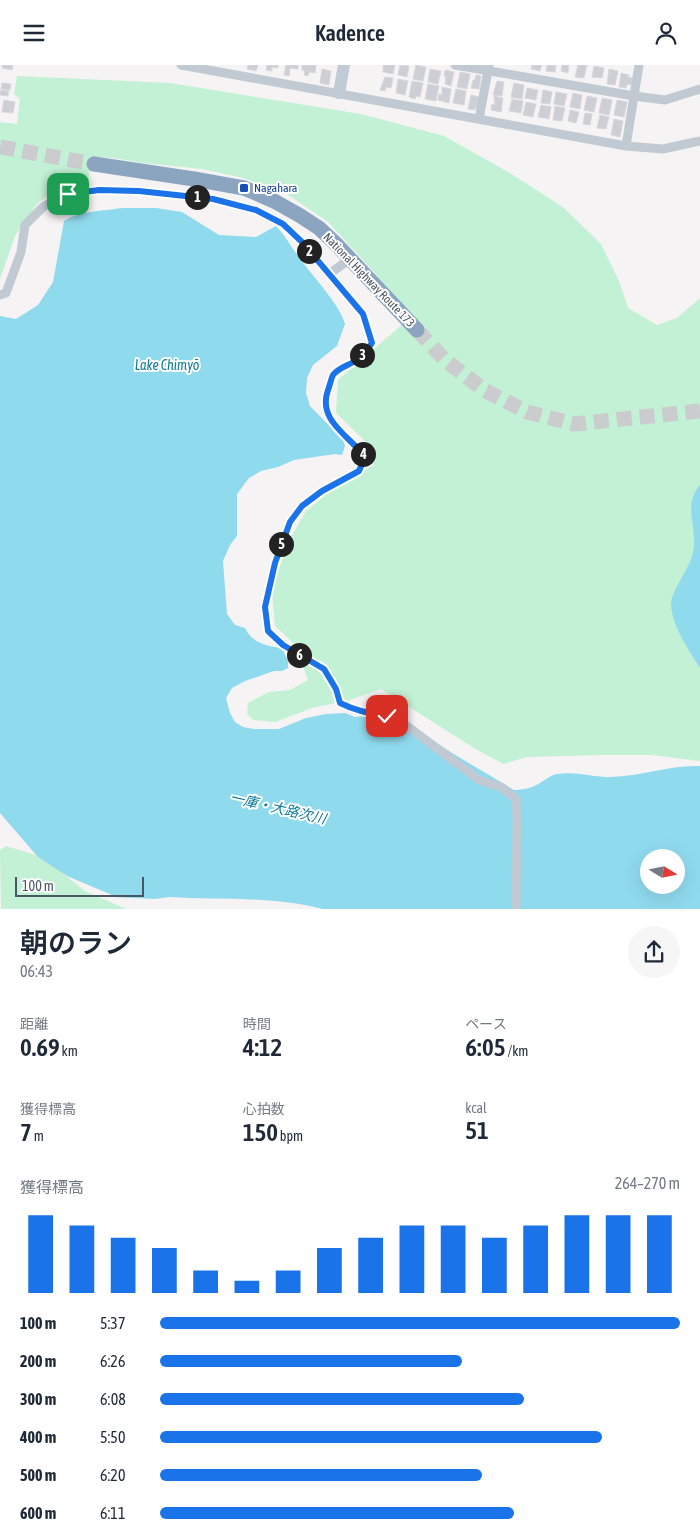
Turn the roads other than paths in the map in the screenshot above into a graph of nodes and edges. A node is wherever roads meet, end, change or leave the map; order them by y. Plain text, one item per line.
1 (181, 65) edge
2 (344, 65) edge
3 (455, 65) edge
4 (639, 65) edge
5 (488, 68) edge
6 (700, 89) edge
7 (339, 93) junction
8 (634, 96) junction
9 (479, 119) junction
10 (700, 141) edge
11 (626, 146) junction
12 (94, 163) tunnel mouth
13 (350, 259) junction
14 (329, 274) junction
15 (0, 295) edge
16 (417, 330) tunnel mouth
17 (516, 909) edge

1 - 7 street
2 - 7 street
3 - 5 street
4 - 8 street
5 - 8 street
5 - 9 street
6 - 8 street
7 - 9 street
8 - 11 street
9 - 11 street
10 - 11 street
12 - 13 highway, National Highway Route 173
13 - 14 street
13 - 16 highway, National Highway Route 173
14 - 15 street
14 - 17 street

